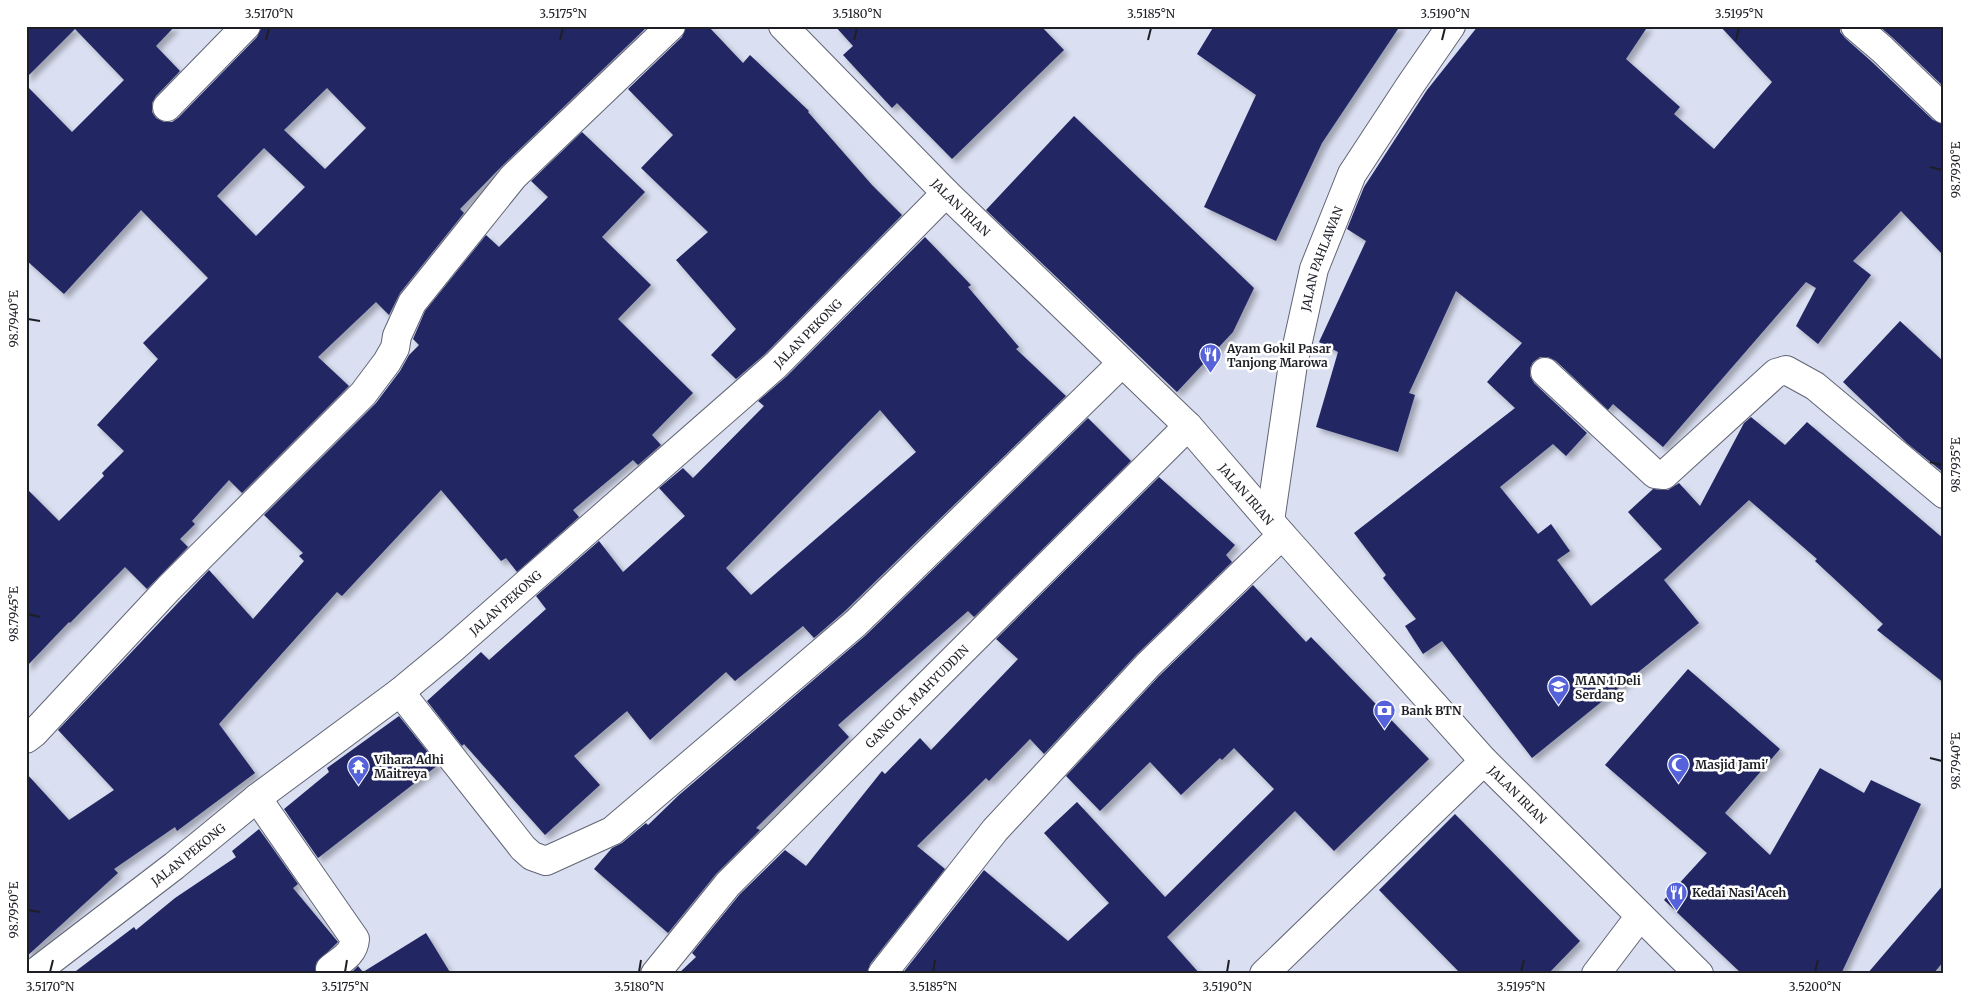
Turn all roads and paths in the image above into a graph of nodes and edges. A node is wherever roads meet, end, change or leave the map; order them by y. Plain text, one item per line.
1 (246, 26) edge
2 (671, 26) edge
3 (783, 26) edge
4 (1451, 26) edge
5 (1855, 26) edge
6 (167, 107) dead end
7 (1944, 109) edge
8 (946, 193) junction
9 (1121, 364) junction
10 (1545, 372) dead end
11 (1188, 426) junction
12 (1944, 494) edge
13 (1276, 528) junction
14 (400, 692) junction
15 (26, 739) edge
16 (1484, 760) junction
17 (257, 798) junction
18 (1640, 916) junction
19 (330, 969) dead end
20 (33, 974) edge
21 (655, 974) edge
22 (882, 974) edge
23 (1264, 974) edge
24 (1596, 974) edge
25 (1699, 974) edge

1 - 6 street
2 - 15 street
3 - 8 street, JALAN IRIAN
4 - 13 street, JALAN PAHLAWAN
5 - 7 street
8 - 9 street, JALAN IRIAN
8 - 14 street, JALAN PEKONG
9 - 11 street, JALAN IRIAN
9 - 14 street
10 - 12 street
11 - 13 street, JALAN IRIAN
11 - 21 street, GANG OK. MAHYUDDIN
13 - 16 street, JALAN IRIAN
13 - 22 street
14 - 17 street, JALAN PEKONG
16 - 18 street, JALAN IRIAN
16 - 23 street
17 - 19 street
17 - 20 street, JALAN PEKONG
18 - 24 street
18 - 25 street, JALAN IRIAN

